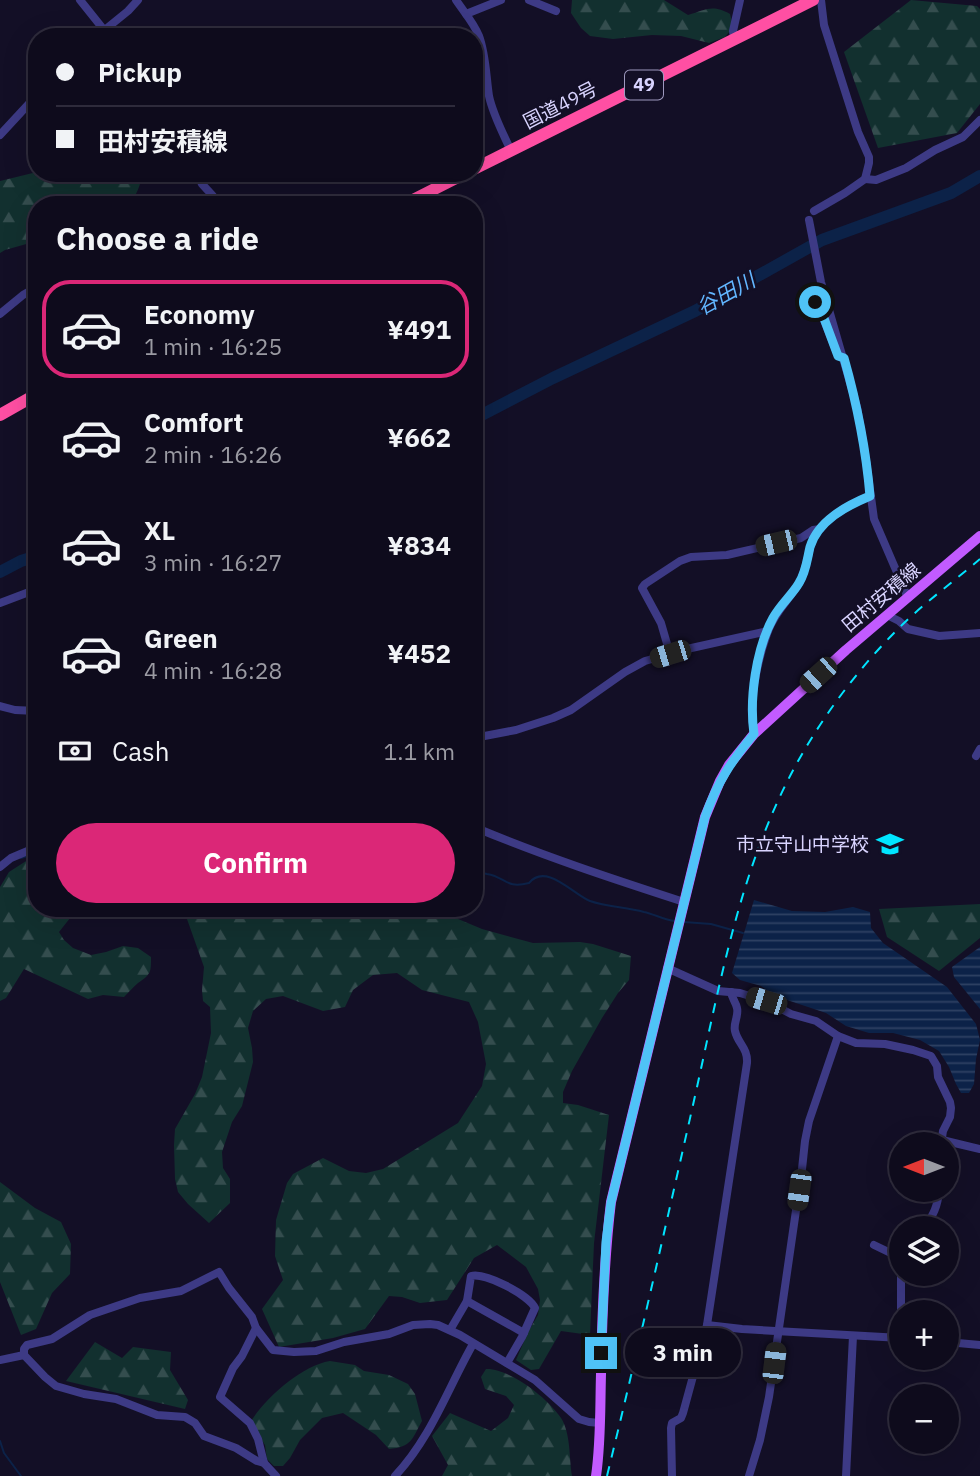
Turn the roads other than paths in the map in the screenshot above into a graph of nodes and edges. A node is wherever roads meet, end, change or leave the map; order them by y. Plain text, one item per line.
1 (80, 0) edge
2 (138, 0) edge
3 (456, 0) edge
4 (501, 0) edge
5 (529, 0) edge
6 (740, 0) edge
7 (813, 0) edge
8 (821, 0) edge
9 (556, 11) dead end
10 (467, 14) junction
11 (102, 28) edge
12 (107, 28) edge
13 (475, 28) edge
14 (734, 39) junction
15 (483, 50) edge
16 (28, 105) edge
17 (980, 120) edge
18 (0, 135) edge
19 (512, 151) junction
20 (483, 165) edge
21 (865, 179) junction
22 (201, 182) edge
23 (448, 182) edge
24 (213, 196) dead end
25 (421, 196) edge
26 (814, 211) dead end
27 (809, 220) dead end
28 (28, 292) edge
29 (814, 301) dead end
30 (0, 314) edge
31 (844, 358) junction
32 (28, 399) edge
33 (0, 415) edge
34 (870, 496) junction
35 (820, 529) junction
36 (980, 536) edge
37 (28, 592) edge
38 (908, 597) junction
39 (0, 603) edge
40 (887, 615) junction
41 (768, 631) junction
42 (980, 633) edge
43 (670, 654) junction
44 (0, 706) edge
45 (28, 711) edge
46 (754, 734) junction
47 (483, 736) edge
48 (483, 831) edge
49 (28, 851) edge
50 (0, 867) edge
51 (684, 902) junction
52 (667, 968) junction
53 (731, 992) junction
54 (838, 1036) junction
55 (943, 1132) edge
56 (959, 1145) edge
57 (980, 1149) edge
58 (874, 1245) dead end
59 (889, 1252) edge
60 (467, 1301) junction
61 (707, 1325) junction
62 (256, 1328) junction
63 (450, 1330) junction
64 (778, 1330) junction
65 (524, 1333) junction
66 (853, 1336) junction
67 (889, 1338) edge
68 (959, 1343) edge
69 (473, 1344) junction
70 (980, 1345) edge
71 (24, 1354) junction
72 (0, 1360) edge
73 (507, 1363) junction
74 (600, 1423) junction
75 (264, 1463) junction
76 (276, 1476) edge
77 (396, 1476) edge
78 (596, 1476) edge
79 (671, 1476) edge
80 (750, 1476) edge
81 (846, 1476) edge

1 - 11 street
2 - 12 street
3 - 10 street
4 - 10 street
5 - 9 street
6 - 14 street
7 - 14 highway, 国道49号 / 49
8 - 21 street
10 - 13 street
14 - 19 highway, 国道49号 / 49
15 - 19 street
16 - 18 street
17 - 21 street
19 - 20 highway, 国道49号 / 49
21 - 26 street
22 - 24 street
23 - 25 highway
27 - 31 street
28 - 30 street
29 - 31 street
31 - 34 street
32 - 33 highway
34 - 35 street
34 - 38 street
35 - 41 street
35 - 43 street
36 - 38 main road, 田村安積線
37 - 39 street
38 - 40 main road, 田村安積線
40 - 42 street
40 - 46 main road, 田村安積線
41 - 43 street
41 - 46 street
43 - 47 street
44 - 45 street
46 - 51 main road, 田村安積線
48 - 51 street
49 - 50 street
51 - 52 main road, 田村安積線
52 - 53 street
52 - 74 main road, 田村安積線
53 - 54 street
53 - 61 street
54 - 55 street
54 - 64 street
56 - 57 street
58 - 59 street
60 - 63 street
60 - 65 street
60 - 65 street
61 - 64 street
61 - 79 street
62 - 63 street
62 - 71 street
62 - 75 street
63 - 69 street
64 - 66 street
64 - 80 street
65 - 73 street
66 - 67 street
66 - 81 street
68 - 70 street
69 - 73 street
69 - 77 street
71 - 72 street
71 - 75 street
73 - 74 street
74 - 78 main road, 田村安積線
75 - 76 street

